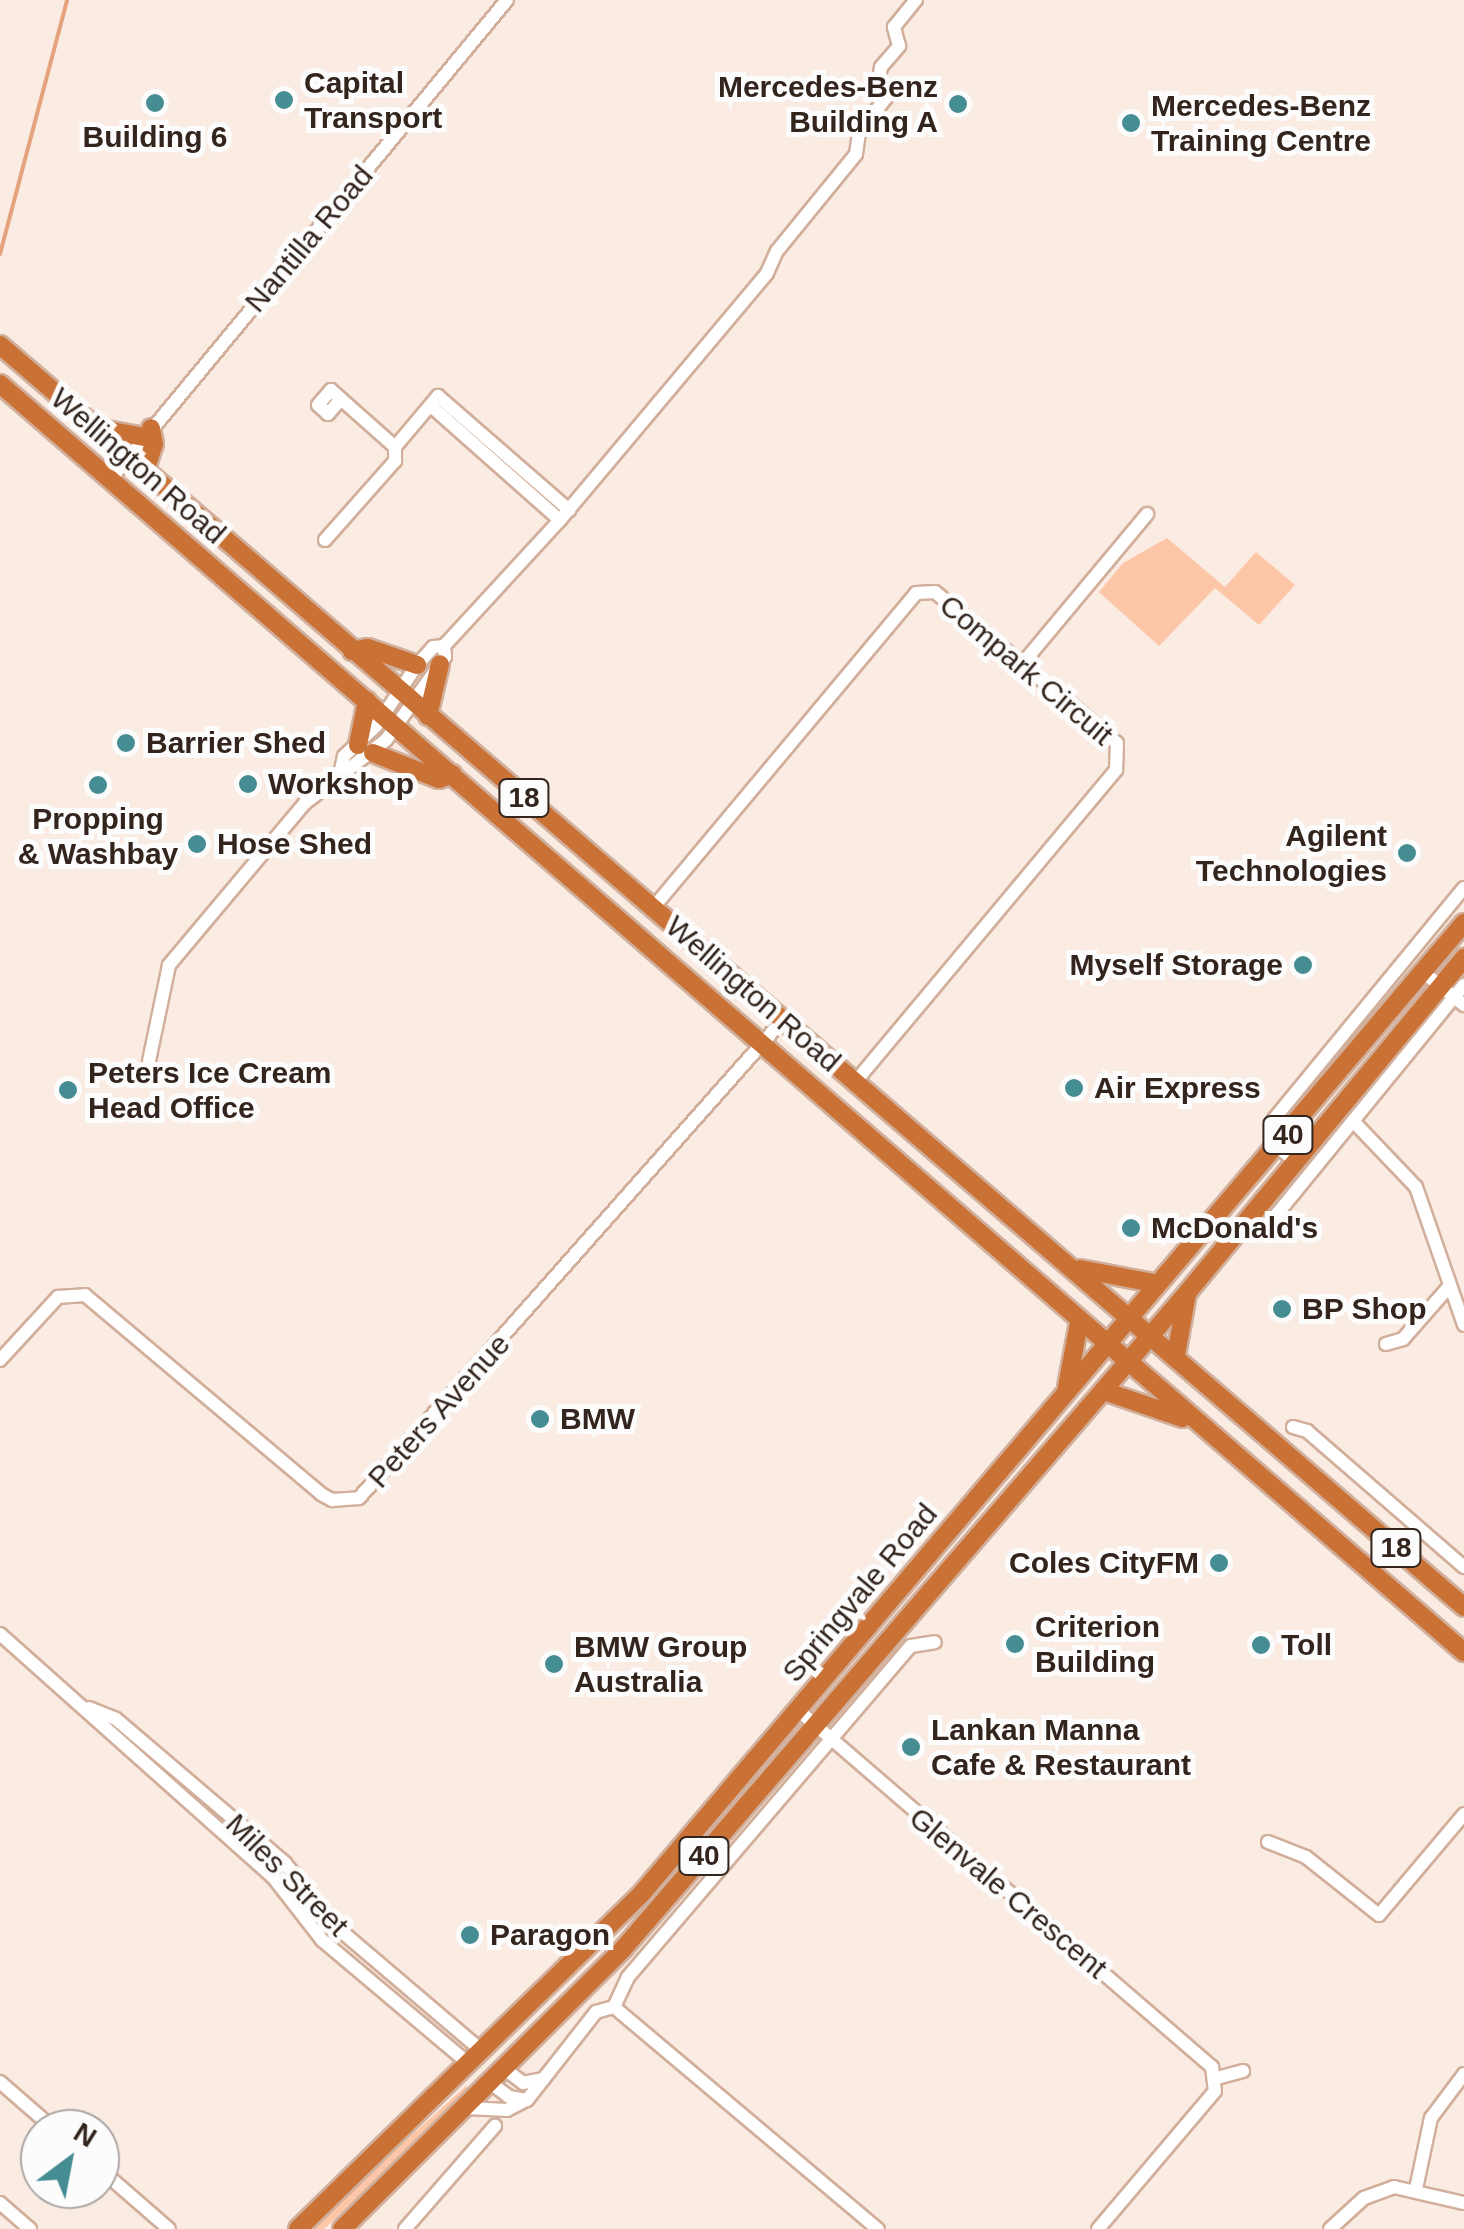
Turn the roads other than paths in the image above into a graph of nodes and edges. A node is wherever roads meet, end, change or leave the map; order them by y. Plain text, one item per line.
1 (507, 0) edge
2 (916, 0) edge
3 (0, 346) edge
4 (0, 384) edge
5 (341, 398) dead end
6 (95, 428) junction
7 (148, 432) junction
8 (396, 448) junction
9 (129, 457) junction
10 (145, 472) junction
11 (111, 479) junction
12 (1146, 514) dead end
13 (564, 515) junction
14 (325, 540) dead end
15 (352, 651) junction
16 (442, 655) junction
17 (1023, 663) junction
18 (417, 665) junction
19 (404, 695) junction
20 (367, 701) junction
21 (428, 716) junction
22 (390, 721) junction
23 (365, 749) junction
24 (452, 774) junction
25 (1464, 888) edge
26 (652, 908) junction
27 (1464, 923) edge
28 (1464, 958) edge
29 (1424, 972) junction
30 (1464, 985) edge
31 (1453, 996) edge
32 (783, 1020) junction
33 (764, 1040) junction
34 (149, 1061) dead end
35 (856, 1081) junction
36 (1352, 1122) junction
37 (1278, 1147) junction
38 (1295, 1161) junction
39 (1262, 1201) junction
40 (1286, 1203) junction
41 (1274, 1219) dead end
42 (1075, 1268) junction
43 (1158, 1284) junction
44 (1446, 1289) junction
45 (1187, 1293) junction
46 (1131, 1316) junction
47 (1079, 1322) junction
48 (1464, 1325) edge
49 (1152, 1334) junction
50 (1386, 1344) dead end
51 (1106, 1345) junction
52 (1176, 1356) junction
53 (0, 1360) edge
54 (1127, 1363) junction
55 (1104, 1391) junction
56 (1066, 1392) junction
57 (422, 1407) dead end
58 (434, 1418) junction
59 (1197, 1423) junction
60 (1293, 1427) dead end
61 (1464, 1567) edge
62 (1464, 1607) edge
63 (0, 1634) edge
64 (935, 1642) dead end
65 (1464, 1652) edge
66 (87, 1707) junction
67 (798, 1710) junction
68 (815, 1725) junction
69 (830, 1741) junction
70 (168, 1763) junction
71 (157, 1776) junction
72 (1464, 1814) edge
73 (229, 1816) junction
74 (218, 1829) junction
75 (1268, 1842) dead end
76 (285, 1863) junction
77 (273, 1876) junction
78 (421, 1998) junction
79 (614, 2007) junction
80 (408, 2012) junction
81 (475, 2057) junction
82 (1242, 2071) dead end
83 (1464, 2074) edge
84 (499, 2077) junction
85 (1216, 2078) junction
86 (544, 2079) junction
87 (0, 2082) edge
88 (527, 2100) junction
89 (467, 2108) junction
90 (31, 2109) edge
91 (495, 2126) dead end
92 (120, 2186) edge
93 (1416, 2189) junction
94 (0, 2203) edge
95 (1464, 2203) edge
96 (30, 2229) edge
97 (169, 2229) edge
98 (298, 2229) edge
99 (342, 2229) edge
100 (405, 2229) edge
101 (878, 2229) edge
102 (1098, 2229) edge
103 (1330, 2229) edge

1 - 7 street, Nantilla Road
2 - 13 street
3 - 6 highway, Wellington Road / 18
4 - 11 highway, Wellington Road / 18
5 - 8 street
6 - 7 highway
6 - 9 highway, Wellington Road / 18
7 - 9 street, Nantilla Road
7 - 10 highway
8 - 13 street
8 - 14 street
9 - 10 highway, Wellington Road / 18
9 - 11 street, Nantilla Road
10 - 15 highway, Wellington Road / 18
11 - 20 highway, Wellington Road / 18
12 - 17 street
13 - 16 street
15 - 18 highway
15 - 19 highway, Wellington Road / 18
16 - 18 street
16 - 19 street
16 - 21 highway
17 - 26 street, Compark Circuit
17 - 35 street, Compark Circuit
18 - 19 street
19 - 21 highway, Wellington Road / 18
19 - 22 street
20 - 22 highway, Wellington Road / 18
20 - 23 highway
21 - 26 highway, Wellington Road / 18
22 - 23 street
22 - 24 highway, Wellington Road / 18
23 - 24 highway
23 - 34 street
24 - 33 highway, Wellington Road / 18
25 - 37 street
26 - 32 highway, Wellington Road / 18
27 - 29 highway, Springvale Road / 40
28 - 31 highway, Springvale Road / 40
29 - 31 street
29 - 37 highway, Springvale Road / 40
30 - 31 street
31 - 36 street
31 - 38 highway, Springvale Road / 40
32 - 33 street, Peters Avenue
32 - 35 highway, Wellington Road / 18
33 - 47 highway, Wellington Road / 18
33 - 58 street, Peters Avenue
35 - 42 highway, Wellington Road / 18
36 - 40 street
36 - 44 street
37 - 38 street
37 - 43 highway, Springvale Road / 40
38 - 39 highway, Springvale Road / 40
39 - 40 street
39 - 45 highway, Springvale Road / 40
40 - 41 street
42 - 43 highway
42 - 46 highway, Wellington Road / 18
43 - 46 highway, Springvale Road / 40
44 - 48 street
44 - 50 street
45 - 49 highway, Springvale Road / 40
45 - 52 highway
46 - 49 highway, Wellington Road / 18
46 - 51 highway, Springvale Road / 40
47 - 51 highway, Wellington Road / 18
47 - 56 highway
49 - 52 highway, Wellington Road / 18
49 - 54 highway, Springvale Road / 40
51 - 54 highway, Wellington Road / 18
51 - 56 highway, Springvale Road / 40
52 - 62 highway, Wellington Road / 18
53 - 58 street, Peters Avenue
54 - 55 highway, Springvale Road / 40
54 - 59 highway, Wellington Road / 18
55 - 59 highway
55 - 68 highway, Springvale Road / 40
56 - 67 highway, Springvale Road / 40
57 - 58 street
59 - 65 highway, Wellington Road / 18
60 - 61 street
63 - 66 street, Miles Street
64 - 69 street
66 - 70 street, Miles Street
66 - 71 street, Miles Street
67 - 68 street, Glenvale Crescent
67 - 81 highway, Springvale Road / 40
68 - 69 street, Glenvale Crescent
68 - 84 highway, Springvale Road / 40
69 - 79 street
69 - 85 street, Glenvale Crescent
70 - 71 street
70 - 73 street, Miles Street
71 - 74 street, Miles Street
72 - 75 street
73 - 74 street
73 - 76 street, Miles Street
74 - 77 street, Miles Street
76 - 77 street
76 - 78 street, Miles Street
77 - 80 street, Miles Street
78 - 80 street
78 - 81 street, Miles Street
79 - 86 street
79 - 101 street
80 - 81 street, Miles Street
81 - 84 highway
81 - 98 highway, Springvale Road / 40
82 - 85 street
83 - 93 street
84 - 86 street
84 - 88 street
84 - 89 highway, Springvale Road / 40
85 - 102 street
86 - 88 street
87 - 90 street
88 - 89 street
89 - 99 highway, Springvale Road / 40
91 - 100 street
92 - 97 street
93 - 95 street
93 - 103 street
94 - 96 street

